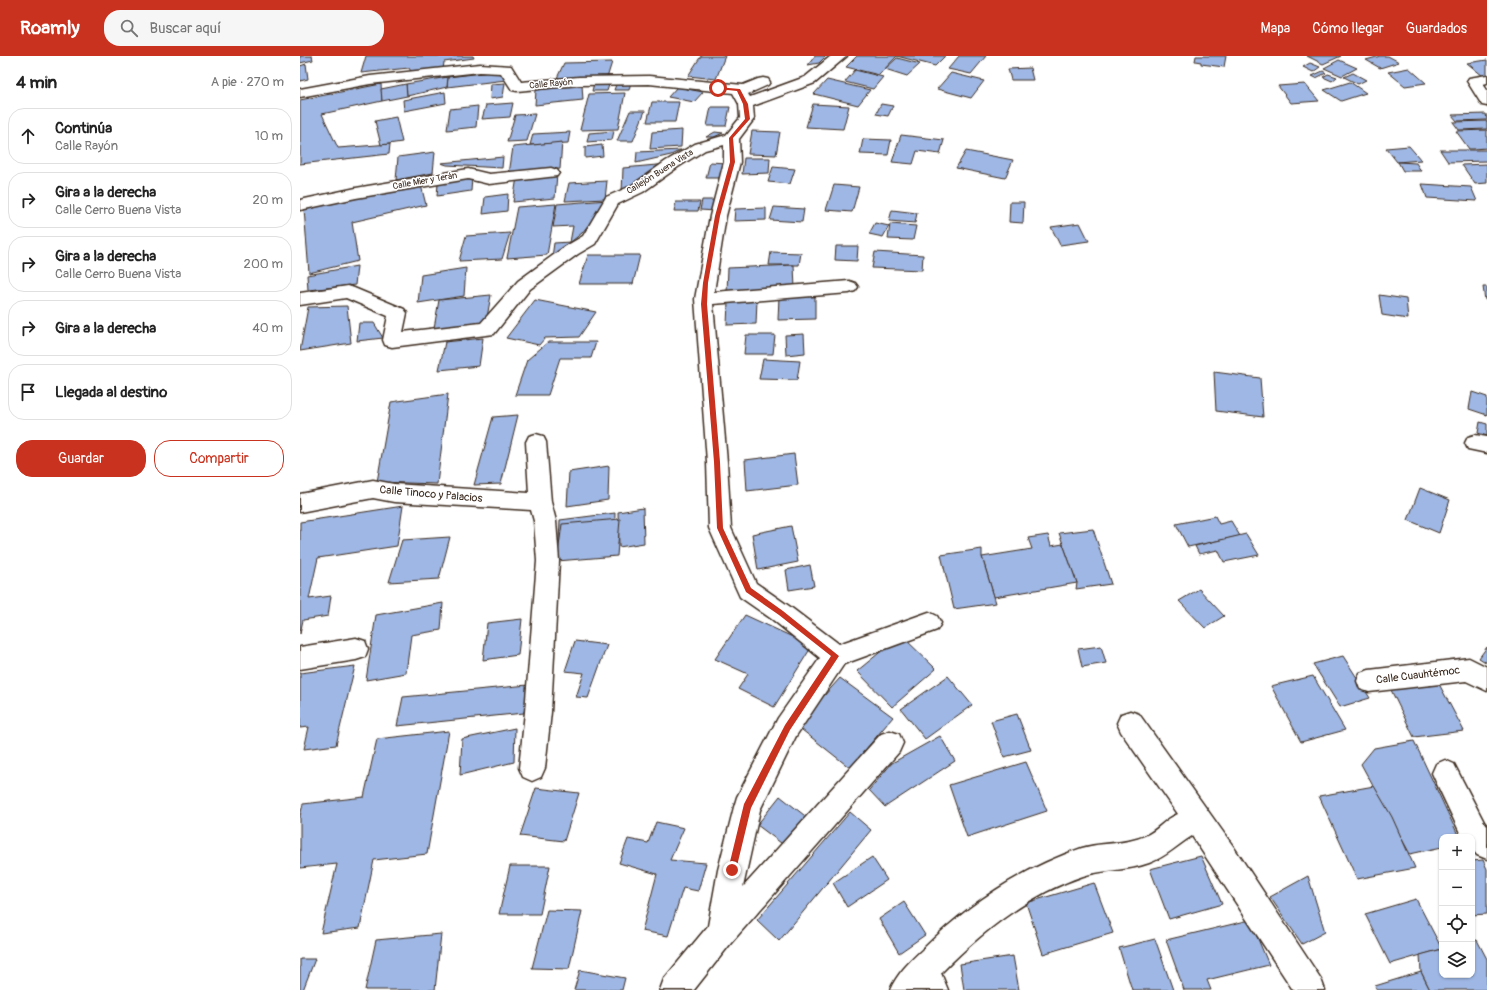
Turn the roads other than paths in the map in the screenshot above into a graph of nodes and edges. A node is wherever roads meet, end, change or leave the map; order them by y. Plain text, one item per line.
1 (840, 56) edge
2 (482, 62) edge
3 (1487, 79) edge
4 (763, 82) dead end
5 (738, 90) junction
6 (300, 93) edge
7 (1487, 102) edge
8 (746, 104) junction
9 (731, 138) junction
10 (550, 173) dead end
11 (300, 205) edge
12 (849, 287) dead end
13 (300, 299) edge
14 (704, 299) junction
15 (536, 442) dead end
16 (540, 502) junction
17 (300, 503) edge
18 (929, 622) dead end
19 (356, 649) dead end
20 (836, 656) junction
21 (300, 658) edge
22 (1487, 680) edge
23 (1369, 681) dead end
24 (1130, 723) dead end
25 (890, 744) dead end
26 (532, 768) dead end
27 (1445, 773) dead end
28 (1198, 820) junction
29 (1487, 844) edge
30 (721, 933) junction
31 (920, 983) edge
32 (675, 990) edge
33 (1310, 990) edge

1 - 8 street
2 - 5 street, Calle Rayón
2 - 6 street, Calle Rayón
3 - 7 street
4 - 5 street, Calle Rayón
5 - 8 street
8 - 9 street
9 - 13 street, Callejón Buena Vista
9 - 14 street
10 - 11 street, Calle Mier y Terán
12 - 14 street
14 - 20 street
15 - 16 street
16 - 17 street, Calle Tinoco y Palacios
16 - 26 street
18 - 20 street
19 - 21 street
20 - 30 street
22 - 23 street, Calle Cuauhtémoc
24 - 28 street
25 - 30 street
27 - 29 street
28 - 31 street
28 - 33 street
30 - 32 street

